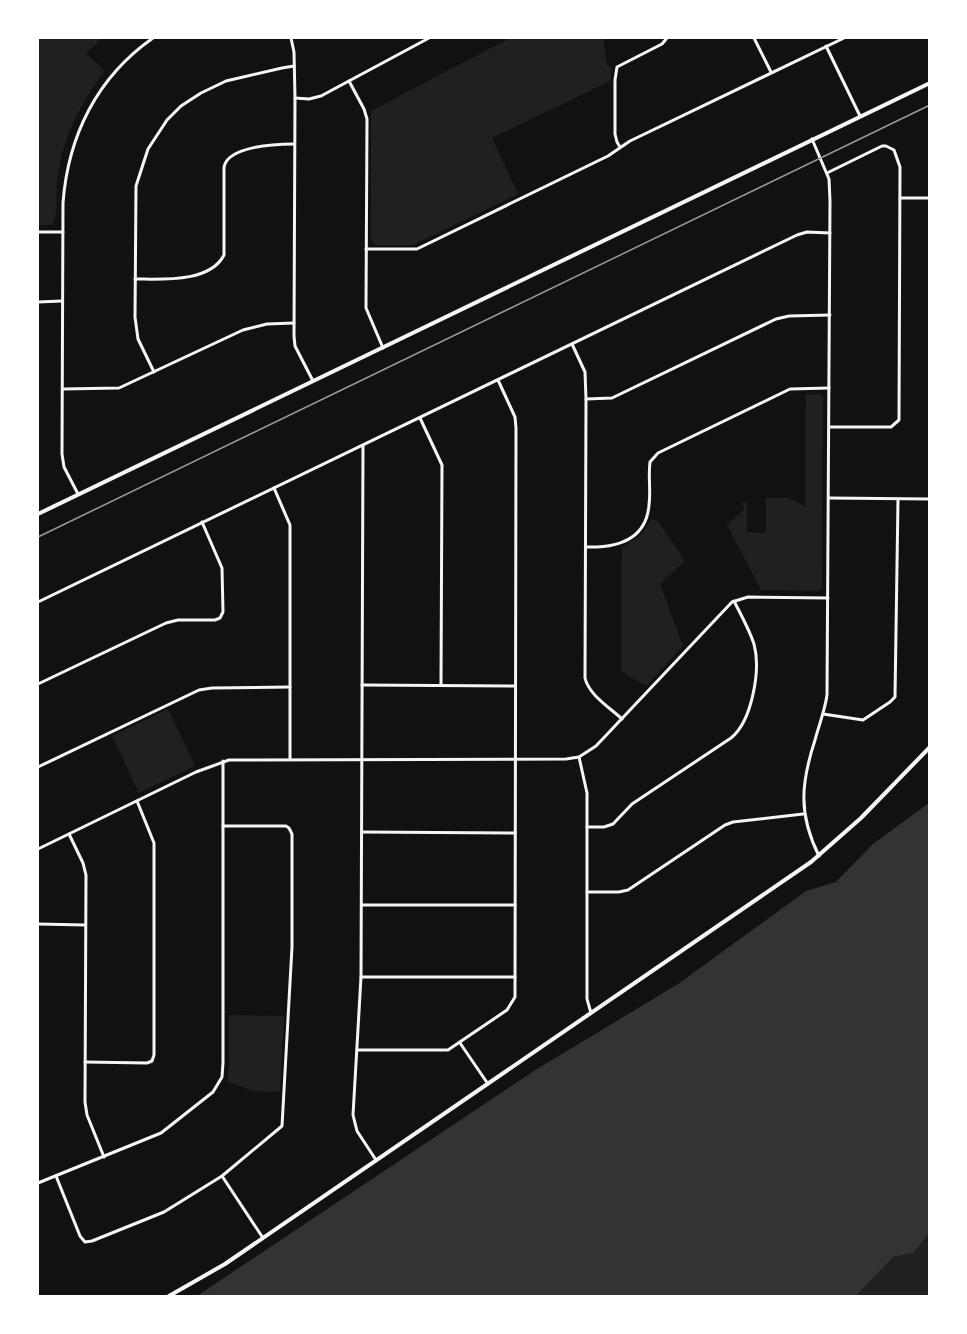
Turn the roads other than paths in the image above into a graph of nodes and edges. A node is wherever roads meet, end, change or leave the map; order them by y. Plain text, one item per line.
1 (153, 38) edge
2 (291, 38) edge
3 (429, 38) edge
4 (667, 38) edge
5 (754, 38) edge
6 (844, 38) edge
7 (826, 46) junction
8 (294, 66) junction
9 (771, 72) junction
10 (349, 81) junction
11 (930, 83) edge
12 (295, 98) junction
13 (860, 116) junction
14 (812, 140) junction
15 (294, 144) junction
16 (620, 147) junction
17 (827, 173) junction
18 (900, 198) junction
19 (930, 198) edge
20 (38, 232) edge
21 (63, 232) junction
22 (830, 233) junction
23 (366, 249) junction
24 (135, 279) junction
25 (38, 302) edge
26 (62, 302) junction
27 (830, 315) junction
28 (294, 323) junction
29 (572, 344) junction
30 (383, 348) junction
31 (154, 372) junction
32 (498, 380) junction
33 (313, 381) junction
34 (829, 388) junction
35 (63, 389) junction
36 (586, 399) junction
37 (420, 418) junction
38 (829, 427) junction
39 (363, 446) junction
40 (274, 488) junction
41 (78, 495) junction
42 (829, 498) junction
43 (898, 499) junction
44 (930, 499) edge
45 (38, 514) edge
46 (202, 522) junction
47 (586, 547) junction
48 (828, 598) junction
49 (734, 601) junction
50 (38, 602) edge
51 (38, 684) edge
52 (441, 685) junction
53 (362, 686) junction
54 (515, 686) junction
55 (290, 687) junction
56 (823, 714) junction
57 (622, 718) junction
58 (930, 747) edge
59 (579, 757) junction
60 (290, 759) junction
61 (362, 759) junction
62 (516, 759) junction
63 (223, 761) junction
64 (38, 765) edge
65 (137, 801) junction
66 (803, 814) junction
67 (223, 826) junction
68 (587, 827) junction
69 (362, 832) junction
70 (515, 832) junction
71 (69, 834) junction
72 (38, 849) edge
73 (819, 856) junction
74 (587, 892) junction
75 (362, 905) junction
76 (515, 905) junction
77 (38, 924) edge
78 (86, 925) junction
79 (361, 977) junction
80 (515, 977) junction
81 (591, 1013) junction
82 (460, 1043) junction
83 (357, 1050) junction
84 (85, 1062) junction
85 (489, 1084) junction
86 (104, 1157) junction
87 (376, 1160) junction
88 (56, 1176) junction
89 (222, 1176) junction
90 (38, 1184) edge
91 (263, 1238) junction
92 (169, 1296) edge

1 - 21 street
2 - 8 street
3 - 10 street
4 - 16 street
5 - 9 street
6 - 7 street
7 - 9 street
7 - 13 street
8 - 12 street
8 - 24 street
9 - 16 street
10 - 12 street
10 - 23 street
11 - 13 street
12 - 15 street
13 - 14 street
14 - 17 street
14 - 30 street
15 - 24 street
15 - 28 street
16 - 23 street
17 - 18 street
17 - 22 street
18 - 19 street
18 - 38 street
20 - 21 street
21 - 26 street
22 - 27 street
22 - 29 street
23 - 30 street
24 - 31 street
25 - 26 street
26 - 35 street
27 - 34 street
27 - 36 street
28 - 31 street
28 - 33 street
29 - 32 street
29 - 36 street
30 - 33 street
31 - 35 street
32 - 37 street
32 - 54 street
33 - 41 street
34 - 38 street
34 - 47 street
35 - 41 street
36 - 47 street
37 - 39 street
37 - 52 street
38 - 42 street
39 - 40 street
39 - 53 street
40 - 46 street
40 - 55 street
41 - 45 street
42 - 43 street
42 - 48 street
43 - 44 street
43 - 56 street
46 - 50 street
46 - 51 street
47 - 57 street
48 - 49 street
48 - 56 street
49 - 57 street
49 - 68 street
52 - 53 street
52 - 54 street
53 - 61 street
54 - 62 street
55 - 60 street
55 - 64 street
56 - 66 street
57 - 59 street
58 - 73 street
59 - 62 street
59 - 68 street
60 - 61 street
60 - 63 street
61 - 62 street
61 - 69 street
62 - 70 street
63 - 65 street
63 - 67 street
65 - 71 street
65 - 84 street
66 - 73 street
66 - 74 street
67 - 86 street
67 - 89 street
68 - 74 street
69 - 70 street
69 - 75 street
70 - 76 street
71 - 72 street
71 - 78 street
73 - 81 street
74 - 81 street
75 - 76 street
75 - 79 street
76 - 80 street
77 - 78 street
78 - 84 street
79 - 80 street
79 - 83 street
80 - 82 street
81 - 85 street
82 - 83 street
82 - 85 street
83 - 87 street
84 - 86 street
85 - 87 street
86 - 88 street
87 - 91 street
88 - 89 street
88 - 90 street
89 - 91 street
91 - 92 street

